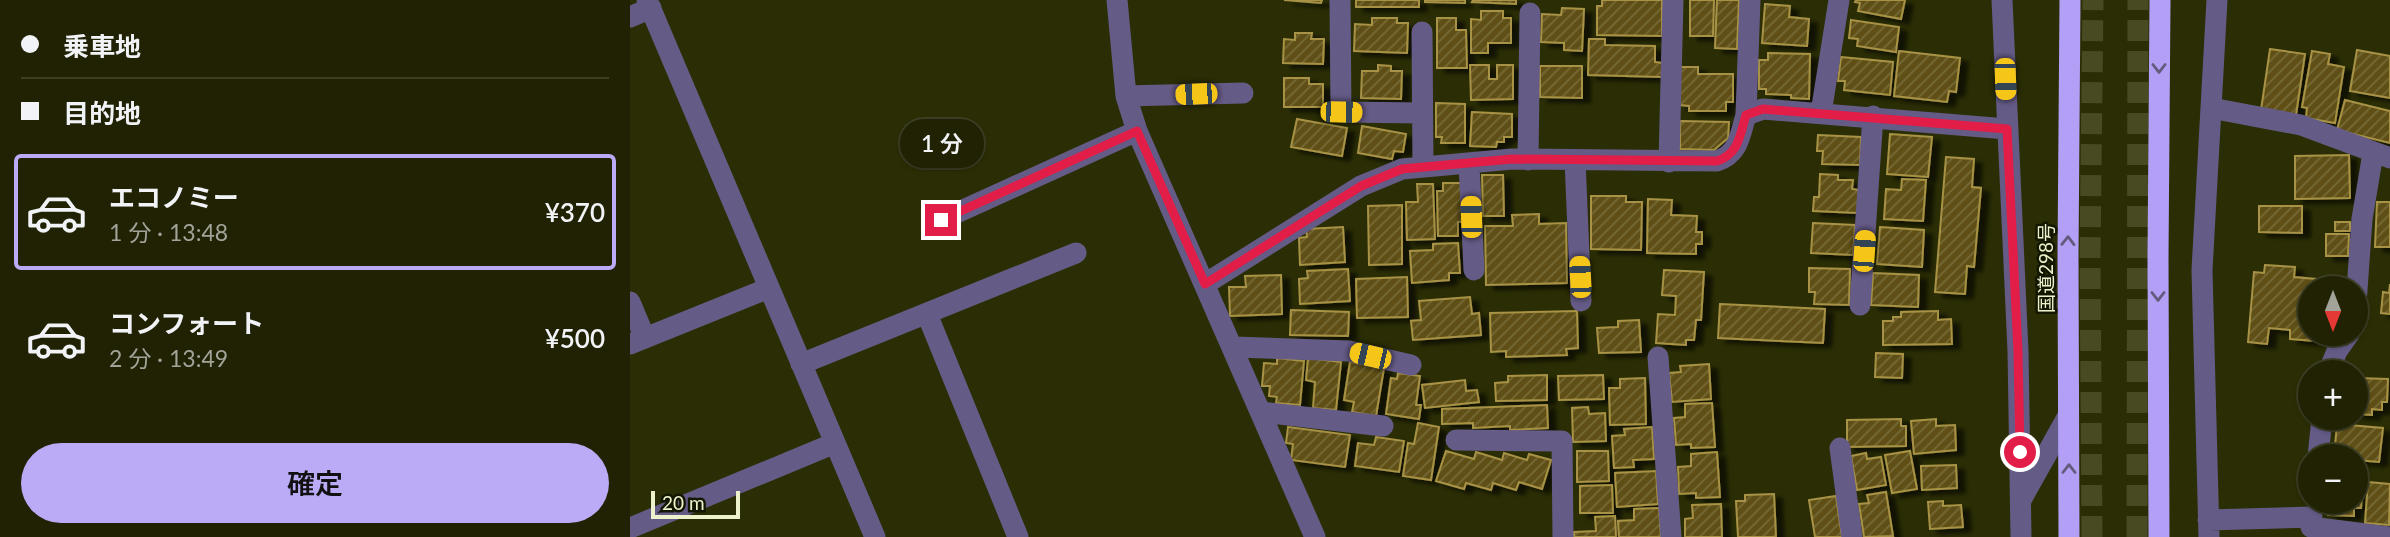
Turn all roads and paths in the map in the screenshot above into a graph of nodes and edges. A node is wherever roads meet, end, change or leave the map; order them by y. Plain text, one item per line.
1 (1117, 0) edge
2 (1340, 0) edge
3 (1673, 0) edge
4 (1751, 0) edge
5 (1839, 0) edge
6 (2002, 0) edge
7 (2070, 0) edge
8 (2160, 0) edge
9 (2217, 0) edge
10 (649, 4) edge
11 (1530, 13) dead end
12 (630, 17) edge
13 (1422, 32) dead end
14 (1243, 93) dead end
15 (1126, 96) junction
16 (2211, 108) junction
17 (1422, 113) junction
18 (1821, 113) junction
19 (1746, 115) junction
20 (1873, 116) junction
21 (2007, 129) junction
22 (1137, 131) junction
23 (2382, 156) edge
24 (1528, 160) junction
25 (1575, 160) junction
26 (1669, 162) junction
27 (1469, 164) junction
28 (1423, 167) junction
29 (941, 220) dead end
30 (1076, 253) dead end
31 (1474, 270) dead end
32 (2358, 276) edge
33 (1205, 284) junction
34 (769, 288) junction
35 (1581, 300) dead end
36 (630, 302) edge
37 (1860, 305) dead end
38 (928, 314) junction
39 (637, 342) edge
40 (1234, 347) junction
41 (1658, 358) dead end
42 (801, 365) junction
43 (1411, 365) dead end
44 (1261, 412) junction
45 (2068, 416) junction
46 (1383, 426) dead end
47 (1456, 440) dead end
48 (835, 443) junction
49 (1840, 448) dead end
50 (2020, 502) junction
51 (2311, 521) edge
52 (630, 528) edge
53 (2209, 529) edge
54 (874, 537) edge
55 (1018, 537) edge
56 (1315, 537) edge
57 (1563, 537) edge
58 (1671, 537) edge
59 (1852, 537) edge
60 (2021, 537) edge
61 (2069, 537) edge
62 (2159, 537) edge
63 (2390, 537) edge

1 - 15 street
2 - 17 street
3 - 26 street
4 - 19 street
5 - 18 street
6 - 21 street
45 -> 7 highway, 国道298号
8 -> 62 highway
9 - 16 street
10 - 12 street
10 - 34 street
11 - 24 street
13 - 17 street
14 - 15 street
15 - 22 street
16 - 23 street
16 - 53 street
17 - 28 street
18 - 19 street
18 - 20 street
19 - 26 street
20 - 21 street
20 - 37 street
21 - 50 street
22 - 29 street
22 - 33 street
23 - 32 street
24 - 25 street
24 - 27 street
25 - 26 street
25 - 35 street
27 - 28 street
27 - 31 street
28 - 33 street
30 - 38 street
33 - 40 street
34 - 39 street
34 - 42 street
36 - 39 street
38 - 42 street
38 - 55 street
40 - 43 street
40 - 44 street
41 - 58 street
42 - 48 street
44 - 46 street
44 - 56 street
45 - 50 street
61 -> 45 highway, 国道298号
47 - 57 street
48 - 52 street
48 - 54 street
49 - 59 street
50 - 60 street
51 - 53 street
51 - 63 street

